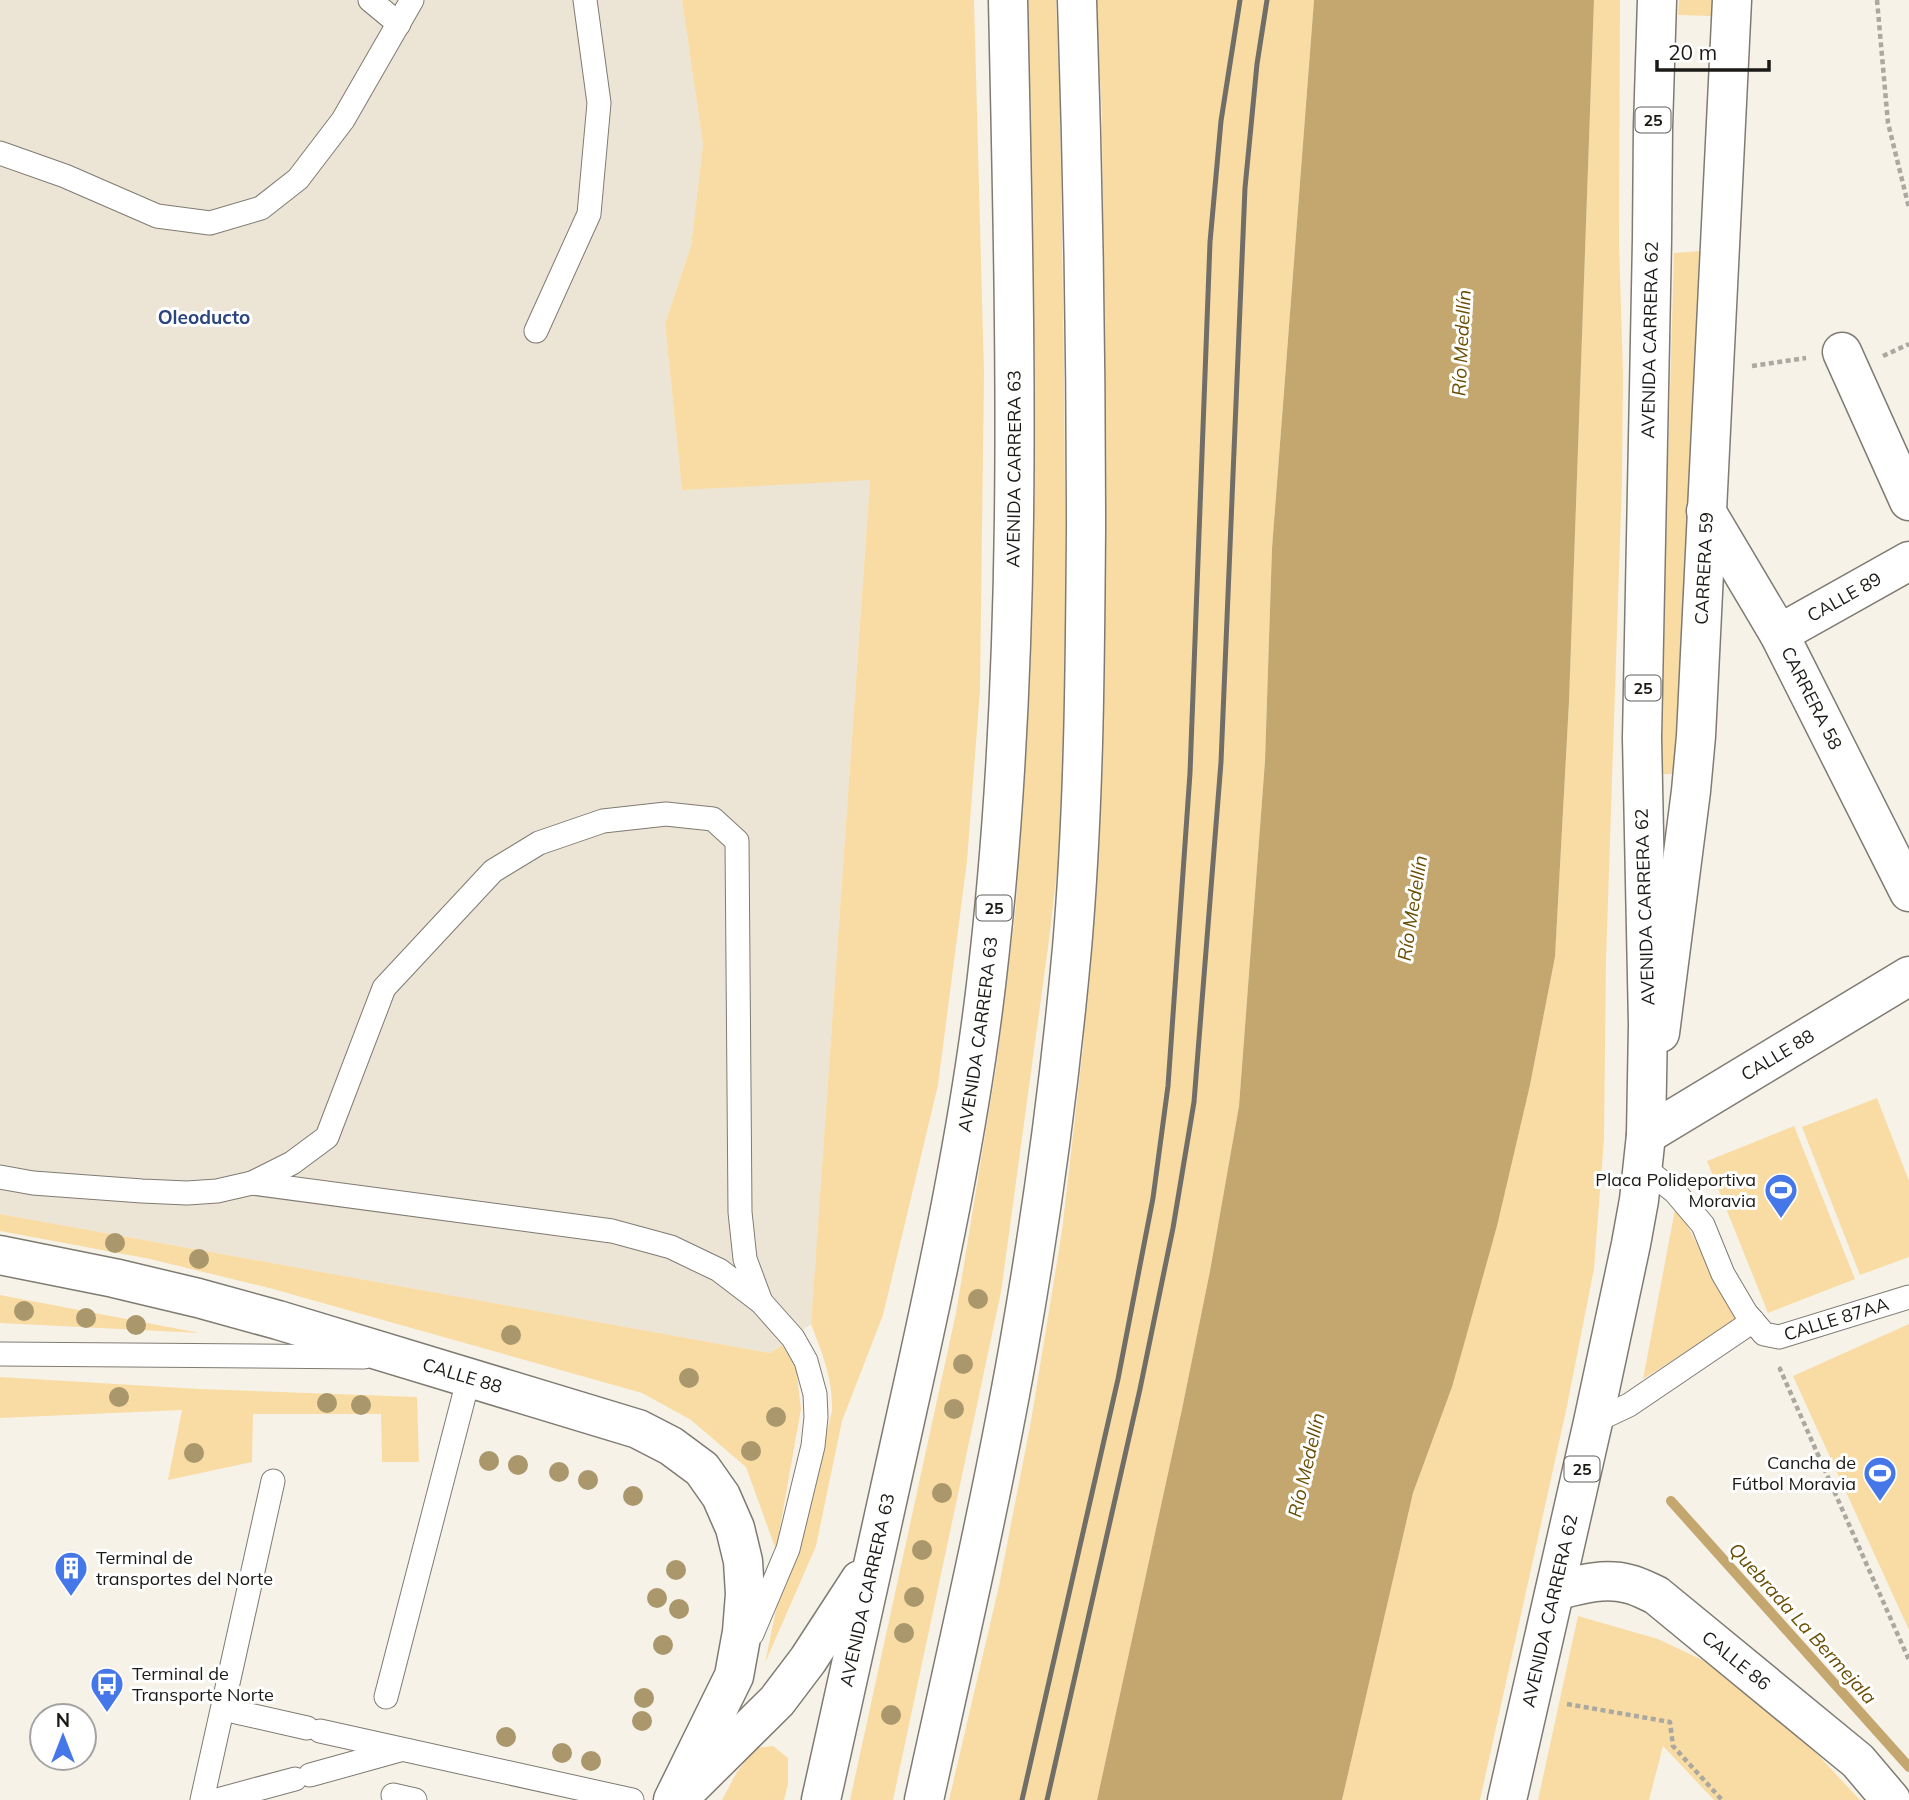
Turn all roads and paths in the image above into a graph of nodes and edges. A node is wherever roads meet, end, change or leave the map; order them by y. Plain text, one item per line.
1 (370, 0) edge
2 (412, 0) edge
3 (585, 0) edge
4 (1008, 0) edge
5 (1077, 0) edge
6 (1657, 0) edge
7 (1732, 0) edge
8 (1877, 0) edge
9 (399, 23) junction
10 (0, 153) edge
11 (1909, 208) edge
12 (536, 331) dead end
13 (1842, 352) joint
14 (1744, 367) dead end
15 (1909, 501) edge
16 (1706, 511) junction
17 (1909, 561) edge
18 (1779, 634) junction
19 (1909, 892) edge
20 (1909, 976) edge
21 (1645, 1151) junction
22 (0, 1177) edge
23 (252, 1183) junction
24 (0, 1255) edge
25 (1909, 1297) edge
26 (761, 1302) junction
27 (1753, 1321) junction
28 (0, 1354) edge
29 (404, 1358) junction
30 (1793, 1364) dead end
31 (469, 1377) junction
32 (1593, 1422) junction
33 (273, 1481) dead end
34 (875, 1554) junction
35 (1555, 1591) junction
36 (1909, 1660) edge
37 (734, 1676) junction
38 (386, 1697) dead end
39 (1564, 1704) dead end
40 (223, 1709) junction
41 (403, 1749) junction
42 (202, 1800) edge
43 (217, 1800) edge
44 (632, 1800) edge
45 (675, 1800) edge
46 (821, 1800) edge
47 (923, 1800) edge
48 (1507, 1800) edge
49 (1722, 1800) edge
50 (1891, 1800) edge

1 - 9 lane
2 - 9 lane
3 - 12 lane
4 - 34 main road, AVENIDA CARRERA 63 / 25
5 - 47 main road
6 - 21 main road, AVENIDA CARRERA 62 / 25
7 - 16 main road, CARRERA 59
8 - 11 path
9 - 10 lane
13 - 14 path
13 - 15 main road
16 - 18 main road, CARRERA 58
16 - 21 main road, CARRERA 59
17 - 18 main road, CALLE 89
18 - 19 main road, CARRERA 58
20 - 21 main road, CALLE 88
21 - 27 lane, CALLE 87AA
21 - 32 main road, AVENIDA CARRERA 62 / 25
22 - 23 lane
23 - 26 lane
23 - 26 lane
24 - 29 main road, CALLE 88
25 - 27 lane, CALLE 87AA
26 - 37 lane
27 - 32 lane
28 - 29 lane
29 - 31 main road, CALLE 88
30 - 36 path
31 - 37 main road, CALLE 88
31 - 38 lane
32 - 35 main road, AVENIDA CARRERA 62 / 25
33 - 40 lane
34 - 45 main road
34 - 46 main road, AVENIDA CARRERA 63 / 25
35 - 48 main road, AVENIDA CARRERA 62 / 25
35 - 50 main road, CALLE 86
37 - 45 main road, CALLE 88
39 - 49 path
40 - 41 lane
40 - 42 lane
41 - 43 lane
41 - 44 lane

